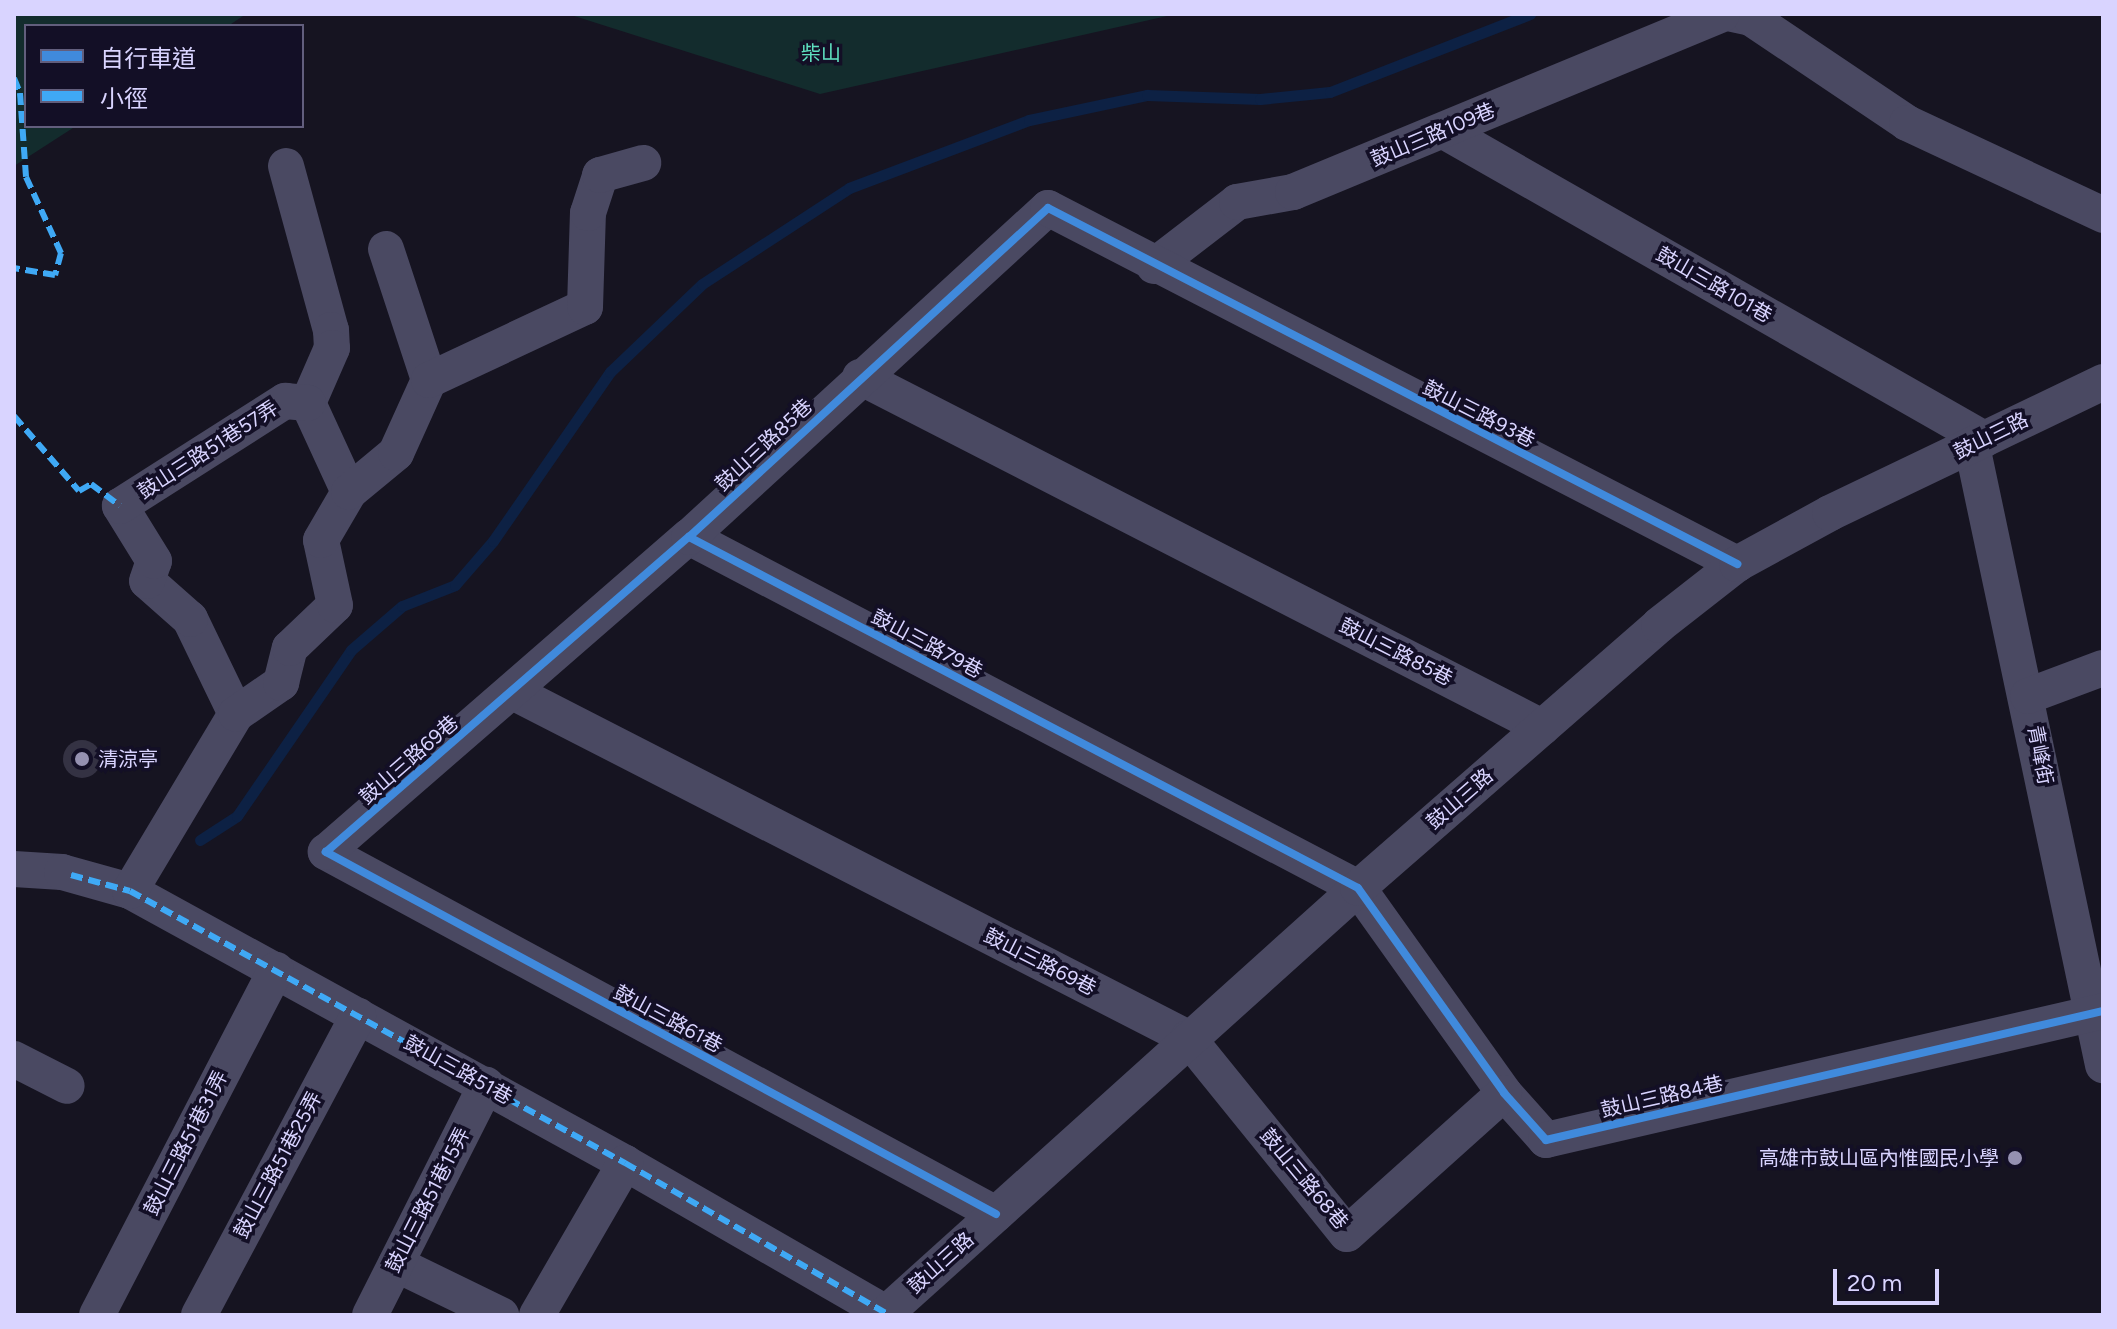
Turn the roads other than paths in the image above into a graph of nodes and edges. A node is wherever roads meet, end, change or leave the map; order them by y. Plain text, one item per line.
1 (1722, 14) edge
2 (1732, 14) edge
3 (1444, 131) junction
4 (643, 163) dead end
5 (286, 166) dead end
6 (2103, 215) edge
7 (386, 249) dead end
8 (1154, 266) junction
9 (860, 377) junction
10 (429, 380) junction
11 (2103, 382) edge
12 (308, 403) junction
13 (1978, 443) junction
14 (349, 492) junction
15 (689, 537) junction
16 (1737, 564) junction
17 (2103, 668) edge
18 (513, 692) junction
19 (2028, 696) junction
20 (236, 714) junction
21 (1542, 727) junction
22 (326, 852) joint
23 (14, 869) edge
24 (1358, 888) junction
25 (130, 891) junction
26 (276, 970) junction
27 (2098, 1012) edge
28 (358, 1016) junction
29 (1188, 1038) junction
30 (14, 1059) edge
31 (2103, 1065) edge
32 (486, 1085) junction
33 (67, 1086) dead end
34 (1504, 1093) junction
35 (625, 1163) junction
36 (996, 1214) junction
37 (396, 1264) junction
38 (885, 1314) edge
39 (97, 1315) edge
40 (199, 1315) edge
41 (370, 1315) edge
42 (501, 1315) edge
43 (537, 1315) edge

1 - 3 street, 鼓山三路109巷
2 - 6 street
3 - 8 street, 鼓山三路109巷
3 - 13 street, 鼓山三路101巷
4 - 10 street
5 - 12 street, 鼓山三路51巷57弄
7 - 10 street
8 - 9 street, 鼓山三路93巷
8 - 16 street, 鼓山三路93巷
9 - 15 street, 鼓山三路85巷
9 - 21 street, 鼓山三路85巷
10 - 14 street
11 - 13 street, 鼓山三路
12 - 14 street, 鼓山三路51巷57弄
12 - 20 street, 鼓山三路51巷57弄
13 - 16 street, 鼓山三路
13 - 19 street, 青峰街
14 - 20 street
15 - 18 street
15 - 24 street, 鼓山三路79巷
16 - 21 street, 鼓山三路
17 - 19 street
18 - 22 street, 鼓山三路69巷
18 - 29 street, 鼓山三路69巷
19 - 27 street, 青峰街
20 - 25 street
21 - 24 street, 鼓山三路
22 - 36 street, 鼓山三路61巷
23 - 25 street, 鼓山三路51巷
24 - 29 street, 鼓山三路
24 - 34 street, 鼓山三路84巷
25 - 26 street, 鼓山三路51巷
26 - 28 street, 鼓山三路51巷
26 - 39 street, 鼓山三路51巷31弄
27 - 31 street, 青峰街
27 - 34 street, 鼓山三路84巷
28 - 32 street, 鼓山三路51巷
28 - 40 street, 鼓山三路51巷25弄
29 - 34 street, 鼓山三路68巷
29 - 36 street, 鼓山三路
30 - 33 street
32 - 35 street, 鼓山三路51巷
32 - 37 street, 鼓山三路51巷15弄
35 - 38 street, 鼓山三路51巷
35 - 43 street
36 - 38 street, 鼓山三路
37 - 41 street, 鼓山三路51巷15弄
37 - 42 street

